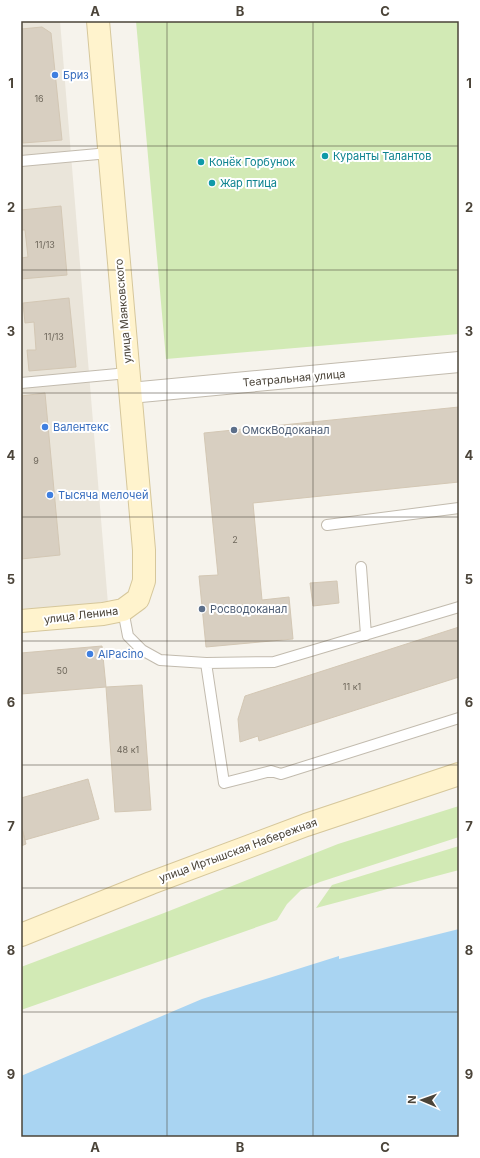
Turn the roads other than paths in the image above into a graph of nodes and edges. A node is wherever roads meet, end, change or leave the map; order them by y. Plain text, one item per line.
1 (98, 21) edge
2 (109, 153) junction
3 (21, 161) edge
4 (459, 362) edge
5 (21, 383) edge
6 (129, 383) junction
7 (459, 508) edge
8 (327, 525) dead end
9 (361, 567) dead end
10 (130, 605) junction
11 (459, 607) edge
12 (21, 621) edge
13 (366, 634) junction
14 (206, 663) junction
15 (459, 718) edge
16 (459, 774) edge
17 (21, 935) edge

1 - 2 main road, улица Маяковского
2 - 3 lane
2 - 6 main road, улица Маяковского
4 - 6 street, Театральная улица
5 - 6 lane
6 - 10 main road, улица Маяковского
7 - 8 lane
9 - 13 lane
10 - 12 main road, улица Ленина
10 - 14 lane
11 - 13 lane
13 - 14 lane
14 - 15 lane
16 - 17 main road, улица Иртышская Набережная

